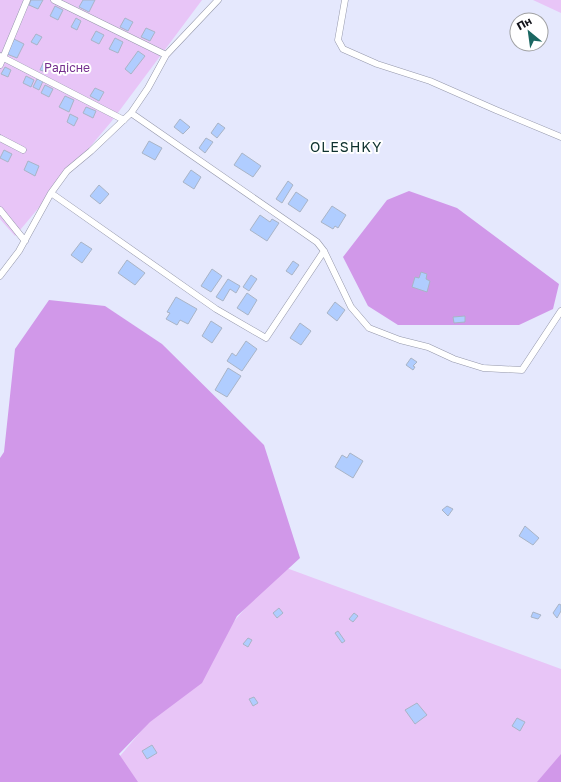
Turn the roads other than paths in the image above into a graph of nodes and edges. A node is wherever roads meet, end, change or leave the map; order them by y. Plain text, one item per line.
1 (27, 0) edge
2 (54, 0) edge
3 (218, 0) edge
4 (346, 0) edge
5 (166, 55) junction
6 (2, 57) edge
7 (0, 64) edge
8 (131, 113) junction
9 (124, 120) junction
10 (561, 137) edge
11 (0, 138) edge
12 (23, 150) dead end
13 (51, 193) junction
14 (0, 210) edge
15 (25, 241) junction
16 (324, 251) junction
17 (0, 276) edge
18 (561, 311) edge

1 - 6 street
2 - 5 street
3 - 5 street
4 - 10 street
5 - 8 street
6 - 7 street
6 - 9 street
8 - 9 street
8 - 16 street
9 - 13 street
11 - 12 street
13 - 15 street
13 - 16 street
14 - 15 street
15 - 17 street
16 - 18 street

